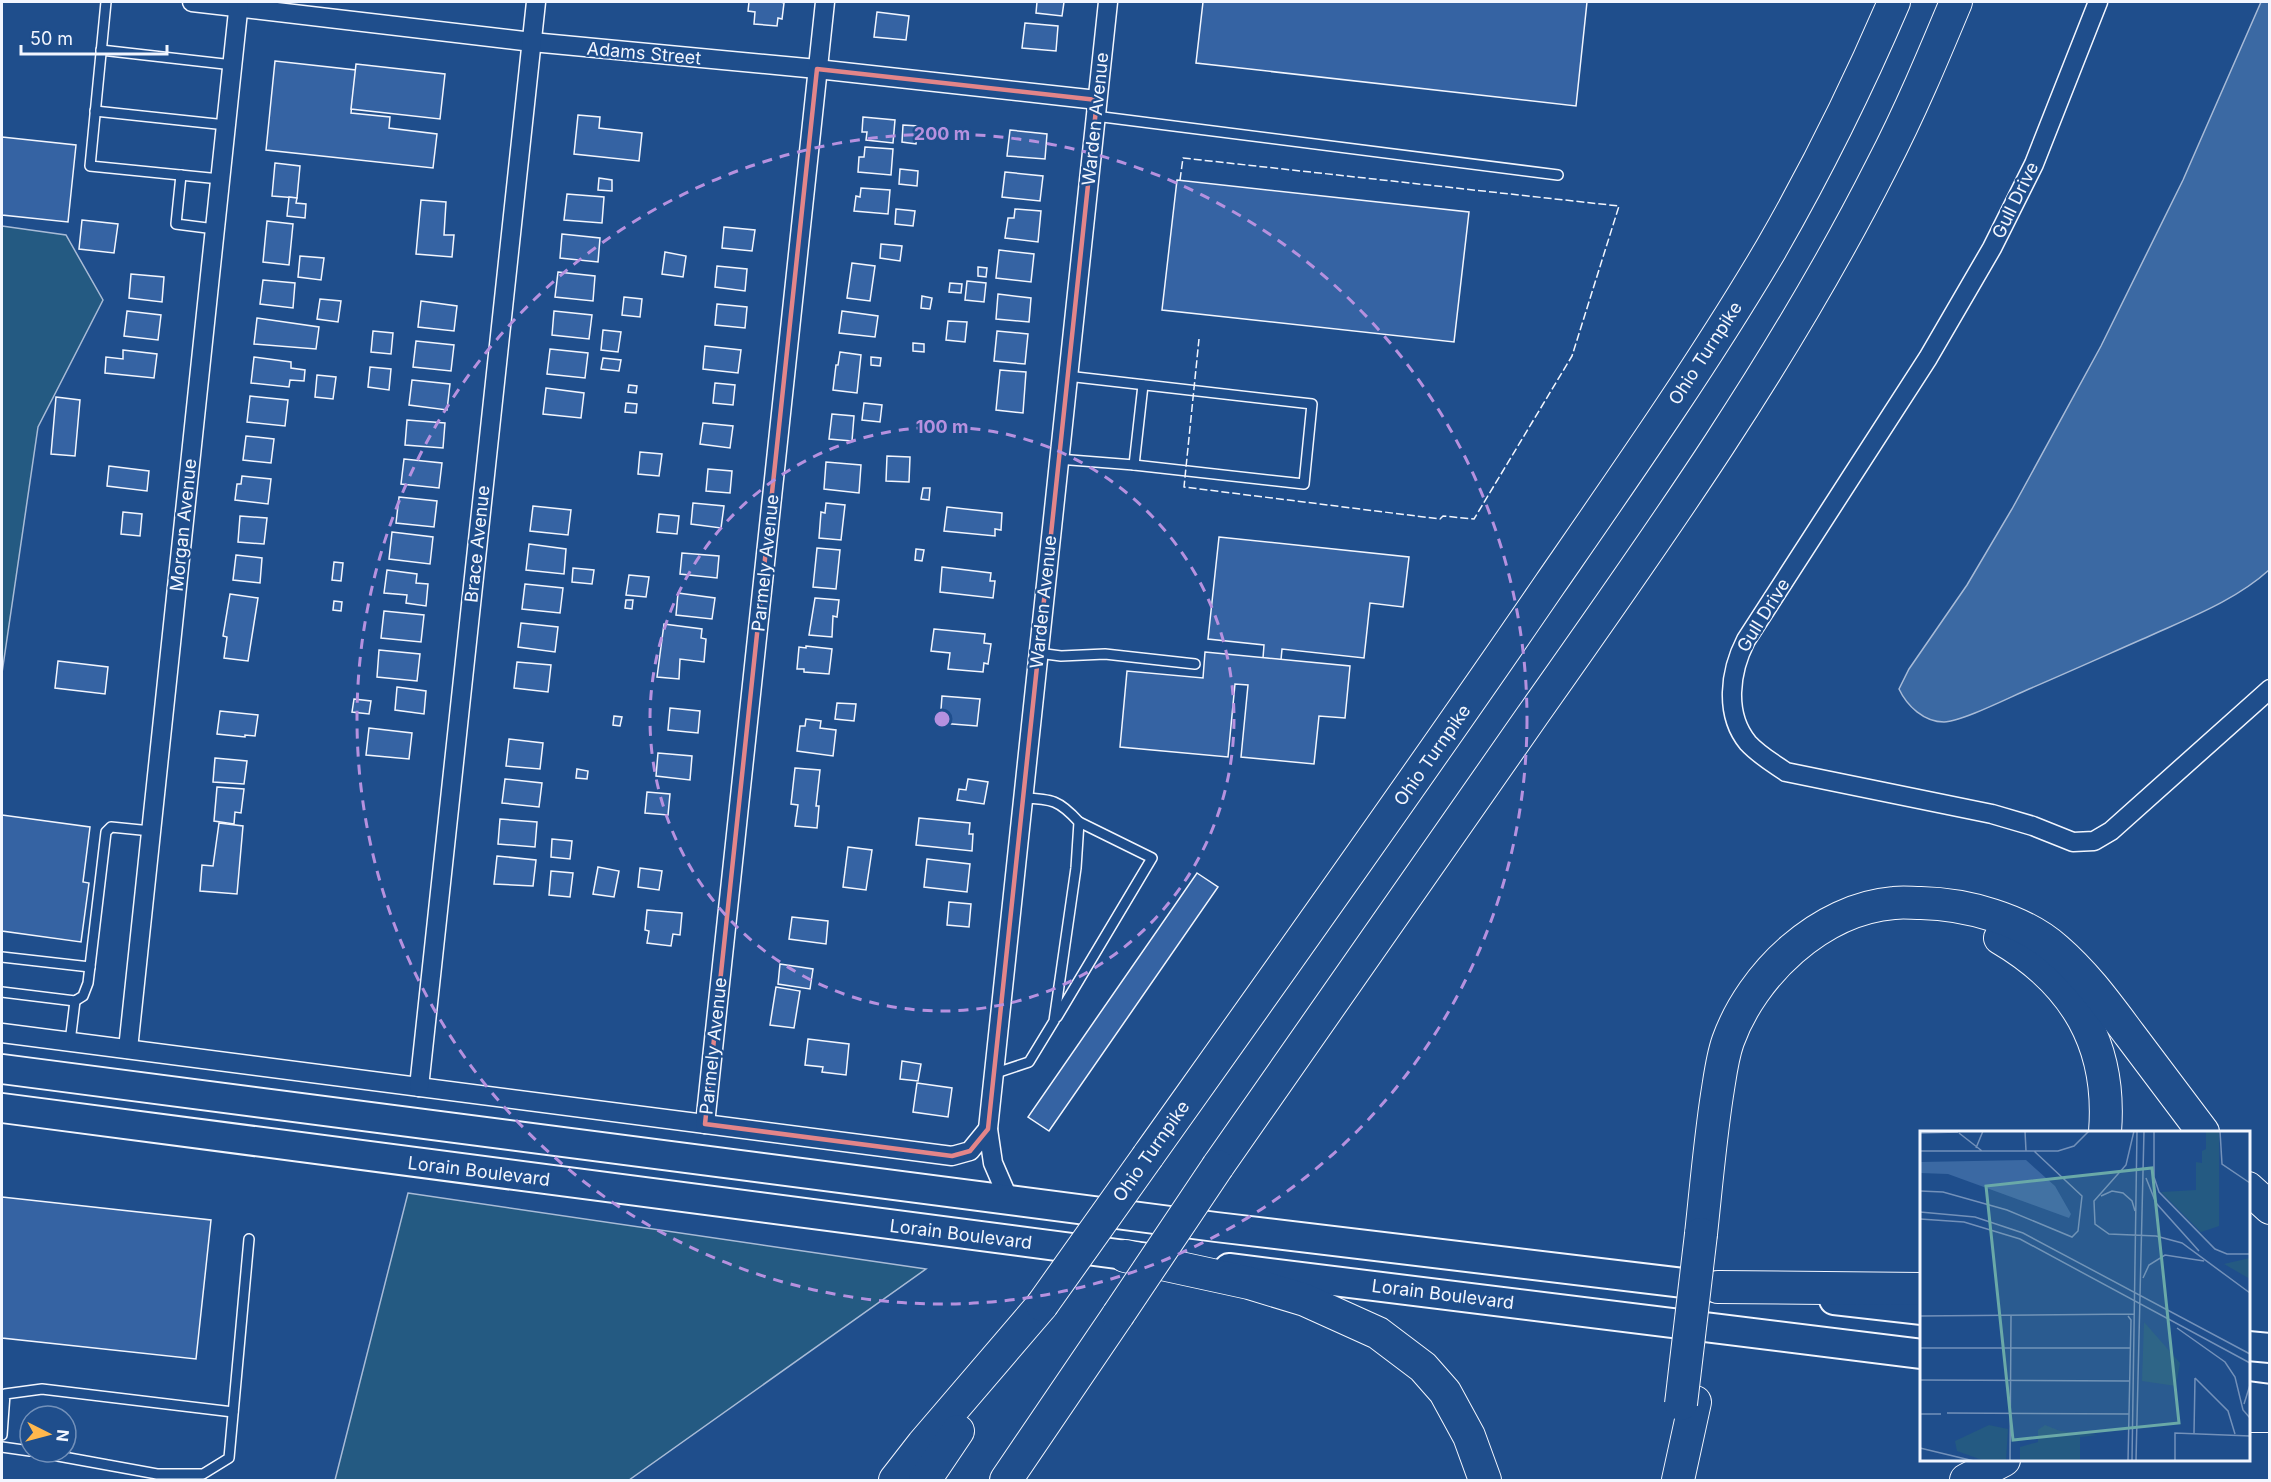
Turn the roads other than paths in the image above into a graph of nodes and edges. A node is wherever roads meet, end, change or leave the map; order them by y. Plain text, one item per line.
1 (106, 2) edge
2 (192, 2) edge
3 (536, 2) edge
4 (825, 2) edge
5 (1108, 2) edge
6 (1894, 2) edge
7 (1956, 2) edge
8 (2097, 2) edge
9 (239, 4) edge
10 (532, 42) junction
11 (101, 50) junction
12 (232, 65) junction
13 (817, 69) junction
14 (1096, 108) junction
15 (95, 111) junction
16 (226, 125) junction
17 (181, 175) junction
18 (1558, 175) dead end
19 (220, 179) junction
20 (215, 229) junction
21 (1067, 376) junction
22 (1143, 385) junction
23 (1058, 459) junction
24 (1134, 465) junction
25 (1038, 653) junction
26 (1195, 664) dead end
27 (2270, 689) edge
28 (1023, 798) junction
29 (1079, 822) junction
30 (151, 831) junction
31 (2, 957) edge
32 (90, 967) junction
33 (2, 992) edge
34 (75, 1001) junction
35 (1054, 1021) junction
36 (2, 1033) edge
37 (70, 1041) junction
38 (128, 1049) junction
39 (2, 1069) edge
40 (993, 1074) junction
41 (419, 1087) junction
42 (2, 1108) edge
43 (705, 1124) junction
44 (988, 1129) junction
45 (2105, 1131) edge
46 (2202, 1131) edge
47 (2250, 1190) edge
48 (1009, 1200) junction
49 (2270, 1208) edge
50 (1708, 1235) junction
51 (249, 1239) dead end
52 (1125, 1256) junction
53 (1718, 1287) junction
54 (1920, 1289) edge
55 (1042, 1305) junction
56 (1920, 1310) edge
57 (2250, 1346) edge
58 (2270, 1348) edge
59 (1920, 1354) edge
60 (2250, 1396) edge
61 (2270, 1399) edge
62 (1688, 1403) junction
63 (233, 1412) junction
64 (2250, 1416) edge
65 (2270, 1416) edge
66 (2, 1435) edge
67 (2, 1447) edge
68 (18, 1449) edge
69 (78, 1460) edge
70 (2002, 1461) edge
71 (895, 1480) edge
72 (925, 1480) edge
73 (1006, 1480) edge
74 (1485, 1480) edge
75 (1665, 1480) edge
76 (1678, 1480) edge
77 (1966, 1480) edge

1 - 11 lane
2 - 9 street, Adams Street
3 - 10 street, Brace Avenue
4 - 13 street, Parmely Avenue
5 - 14 street, Warden Avenue
6 - 55 highway, Ohio Turnpike, bridge
7 - 73 highway, bridge
8 - 27 street, Gull Drive
9 - 10 street, Adams Street
9 - 12 street, Morgan Avenue
10 - 13 street, Adams Street
10 - 41 street, Brace Avenue
11 - 12 lane
11 - 15 lane
12 - 16 street, Morgan Avenue
13 - 14 street, Adams Street
13 - 43 street, Parmely Avenue
14 - 18 lane
14 - 21 street, Warden Avenue
15 - 16 lane
15 - 17 lane
16 - 19 street, Morgan Avenue
17 - 19 lane
17 - 20 lane
19 - 20 street, Morgan Avenue
20 - 30 street, Morgan Avenue
21 - 22 lane
21 - 23 street, Warden Avenue
22 - 24 lane
22 - 24 lane
23 - 24 lane
23 - 25 street, Warden Avenue
25 - 26 lane
25 - 28 street, Warden Avenue
28 - 29 lane
28 - 40 street, Warden Avenue
29 - 35 lane
29 - 35 lane
30 - 32 lane
30 - 38 street, Morgan Avenue
31 - 32 lane
32 - 34 lane
33 - 34 lane
34 - 37 lane
35 - 40 lane
36 - 37 street
37 - 38 street
38 - 41 street
39 - 48 highway
40 - 44 street, Warden Avenue
41 - 43 street
42 - 52 highway, Lorain Boulevard
43 - 44 street
44 - 48 street, Warden Avenue
45 - 50 highway
46 - 50 highway
47 - 49 highway
48 - 53 highway
50 - 62 highway
51 - 63 lane
52 - 59 highway, Lorain Boulevard
52 - 74 highway
53 - 54 highway
53 - 56 highway
55 - 71 highway
55 - 72 highway, Ohio Turnpike
57 - 58 highway
60 - 61 highway
62 - 75 highway
62 - 76 highway
63 - 66 lane
63 - 69 lane
64 - 65 highway
67 - 68 lane
70 - 77 highway

